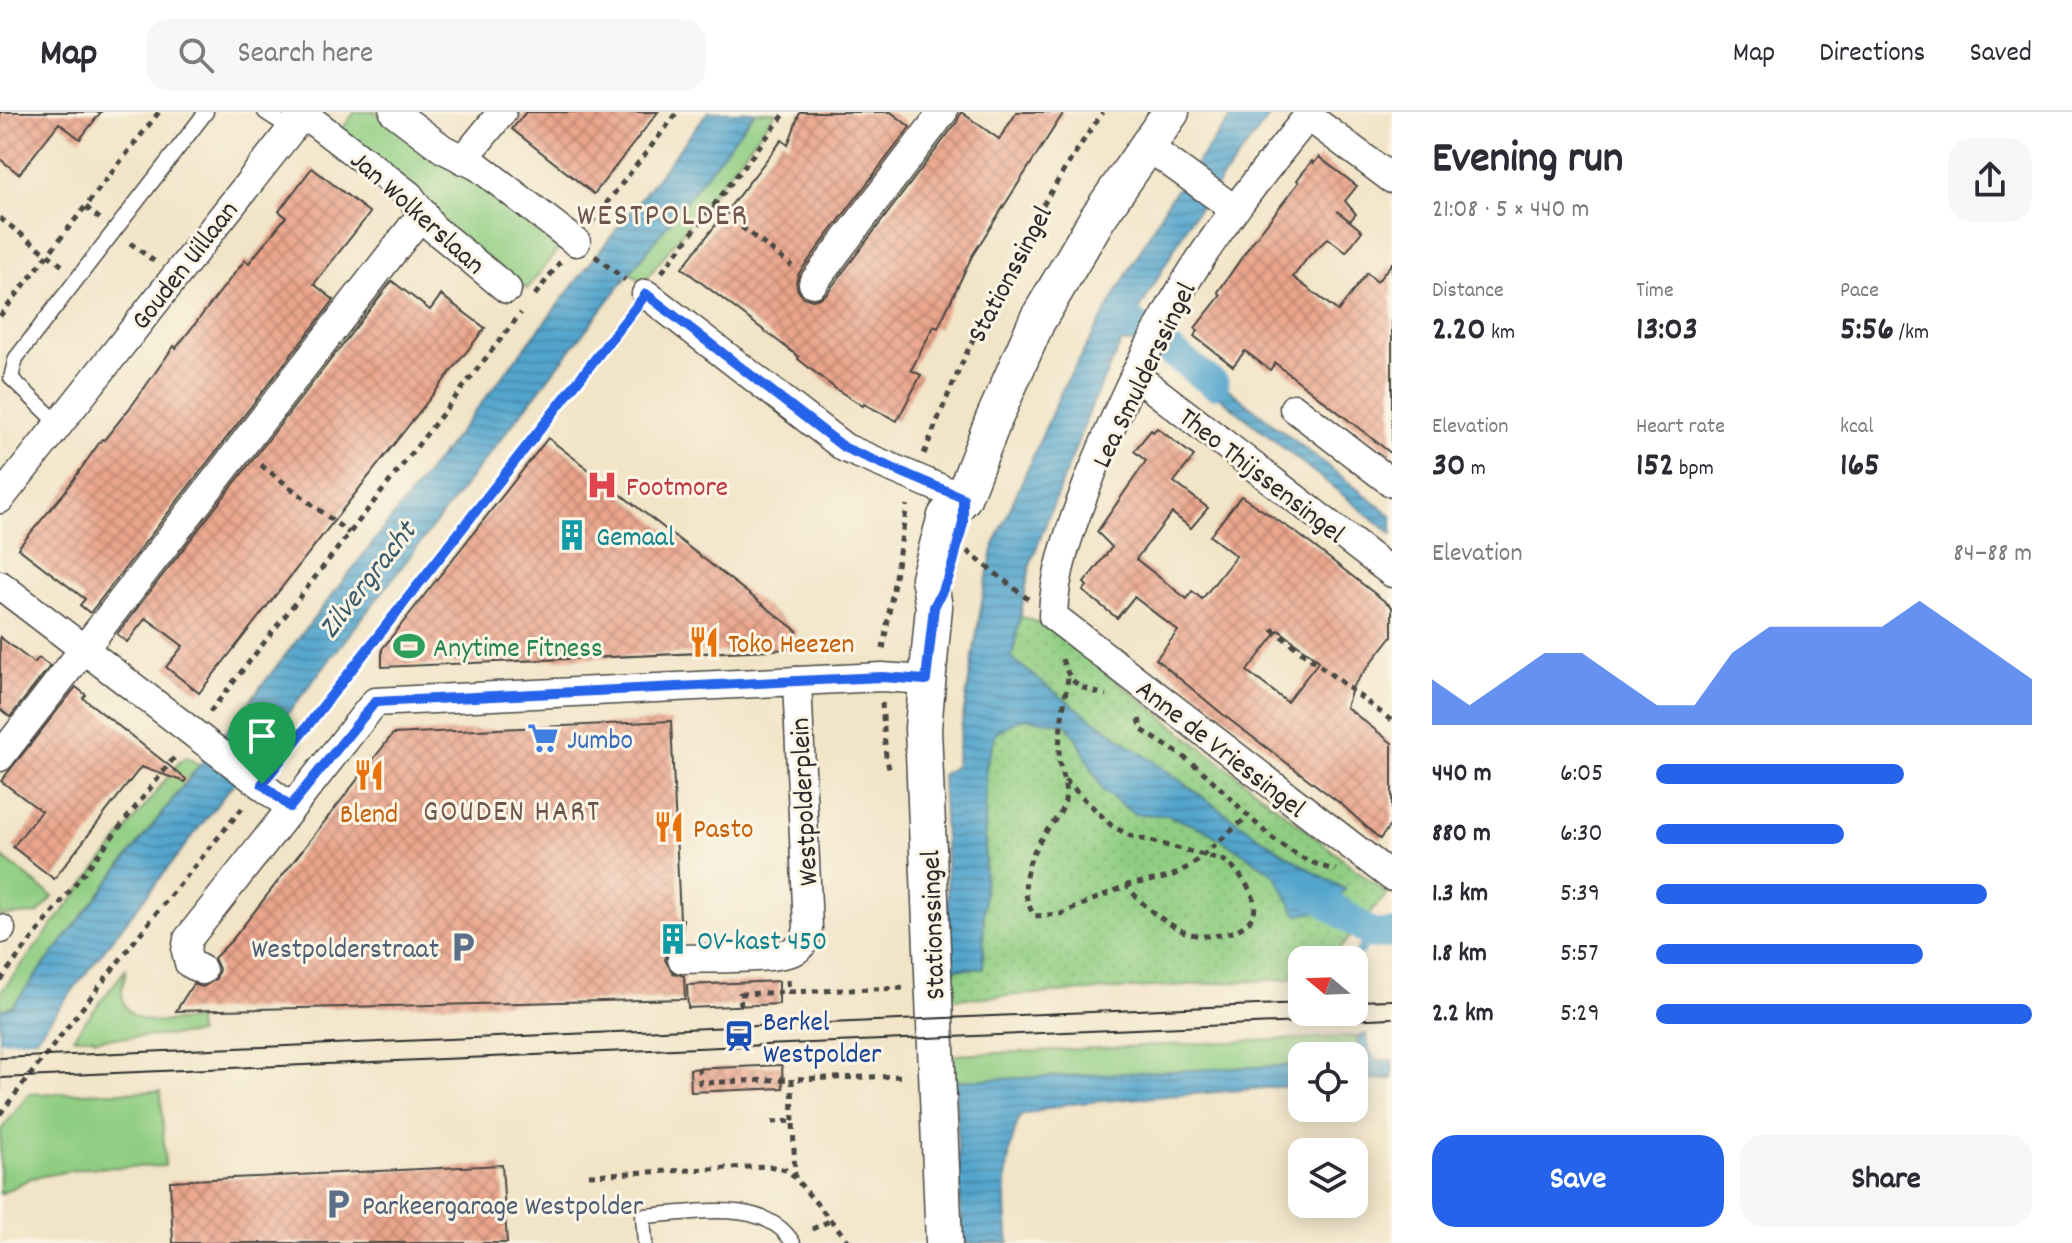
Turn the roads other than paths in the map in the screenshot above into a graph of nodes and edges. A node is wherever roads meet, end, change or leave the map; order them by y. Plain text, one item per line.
1 (206, 112) edge
2 (265, 112) edge
3 (394, 112) edge
4 (502, 112) edge
5 (943, 112) edge
6 (1167, 113) edge
7 (290, 128) junction
8 (1147, 146) junction
9 (463, 160) junction
10 (1392, 179) edge
11 (1224, 202) junction
12 (423, 213) junction
13 (584, 247) road end
14 (813, 283) road end
15 (507, 289) dead end
16 (639, 289) road end
17 (1135, 375) junction
18 (1294, 408) dead end
19 (58, 423) junction
20 (1392, 483) edge
21 (963, 498) junction
22 (0, 499) edge
23 (1392, 573) edge
24 (0, 585) edge
25 (1042, 609) joint
26 (84, 649) junction
27 (926, 680) junction
28 (797, 681) junction
29 (0, 757) edge
30 (290, 807) junction
31 (1392, 877) edge
32 (682, 959) dead end
33 (202, 970) dead end
34 (645, 1243) edge
35 (793, 1243) edge
36 (944, 1243) edge

1 - 19 lane
2 - 7 lane
3 - 9 street, Jan Wolkerslaan
4 - 9 street
5 - 14 street
6 - 8 street, Stationssingel
7 - 12 street, Jan Wolkerslaan
7 - 19 street, Gouden Uillaan
8 - 11 street
8 - 21 street, Stationssingel
9 - 13 street, Jan Wolkerslaan
10 - 11 street, Lea Smulderssingel
11 - 17 street, Lea Smulderssingel
12 - 15 street, Jan Wolkerslaan
12 - 26 street
16 - 21 street
17 - 23 street, Theo Thijssensingel
17 - 25 street, Lea Smulderssingel
18 - 20 street
19 - 22 street, Gouden Uillaan
21 - 27 street, Stationssingel
24 - 26 street
25 - 31 street, Anne de Vriessingel
26 - 29 street
26 - 30 street
27 - 28 street
27 - 36 street, Stationssingel
28 - 30 street
28 - 32 street, Westpolderplein
30 - 33 street
34 - 35 lane

